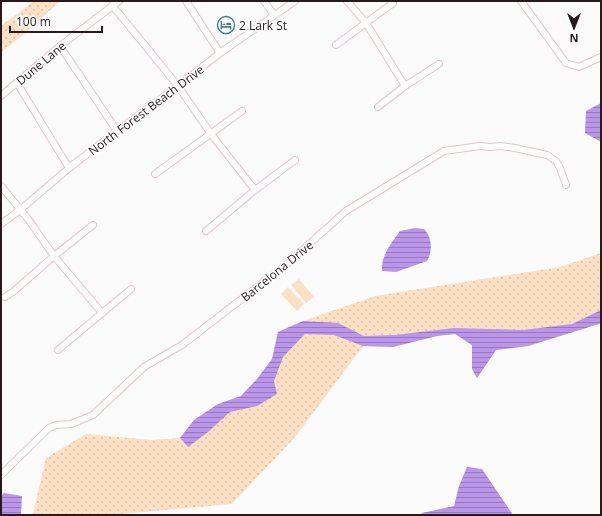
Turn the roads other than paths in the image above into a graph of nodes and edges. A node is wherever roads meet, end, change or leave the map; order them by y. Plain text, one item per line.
1 (119, 1) edge
2 (186, 1) edge
3 (264, 1) edge
4 (295, 1) edge
5 (347, 1) edge
6 (521, 1) edge
7 (393, 3) dead end
8 (112, 5) junction
9 (274, 15) junction
10 (366, 23) junction
11 (336, 44) dead end
12 (60, 46) junction
13 (220, 53) junction
14 (601, 58) edge
15 (438, 64) dead end
16 (17, 83) junction
17 (178, 86) junction
18 (405, 86) junction
19 (1, 96) edge
20 (378, 107) dead end
21 (242, 111) dead end
22 (117, 130) junction
23 (211, 134) junction
24 (295, 160) dead end
25 (69, 168) junction
26 (155, 174) dead end
27 (566, 185) dead end
28 (1, 186) edge
29 (255, 190) junction
30 (20, 210) junction
31 (1, 224) edge
32 (93, 225) dead end
33 (206, 231) dead end
34 (54, 256) junction
35 (131, 289) dead end
36 (5, 297) dead end
37 (102, 313) junction
38 (58, 350) dead end
39 (1, 475) edge

1 - 8 street, Dune Lane
2 - 13 street
3 - 9 street
4 - 9 street, North Forest Beach Drive
5 - 10 street
6 - 14 street
7 - 10 street
8 - 12 street, Dune Lane
8 - 17 street
9 - 13 street, North Forest Beach Drive
10 - 11 street
10 - 18 street
12 - 16 street, Dune Lane
12 - 22 street
13 - 17 street, North Forest Beach Drive
15 - 18 street
16 - 19 street, Dune Lane
16 - 25 street
17 - 22 street, North Forest Beach Drive
17 - 23 street
18 - 20 street
21 - 23 street
22 - 25 street, North Forest Beach Drive
23 - 26 street
23 - 29 street
24 - 29 street
25 - 30 street, North Forest Beach Drive
27 - 39 street, Barcelona Drive
28 - 30 street
29 - 33 street
30 - 31 street, North Forest Beach Drive
30 - 34 street
32 - 34 street
34 - 36 street
34 - 37 street
35 - 37 street
37 - 38 street

